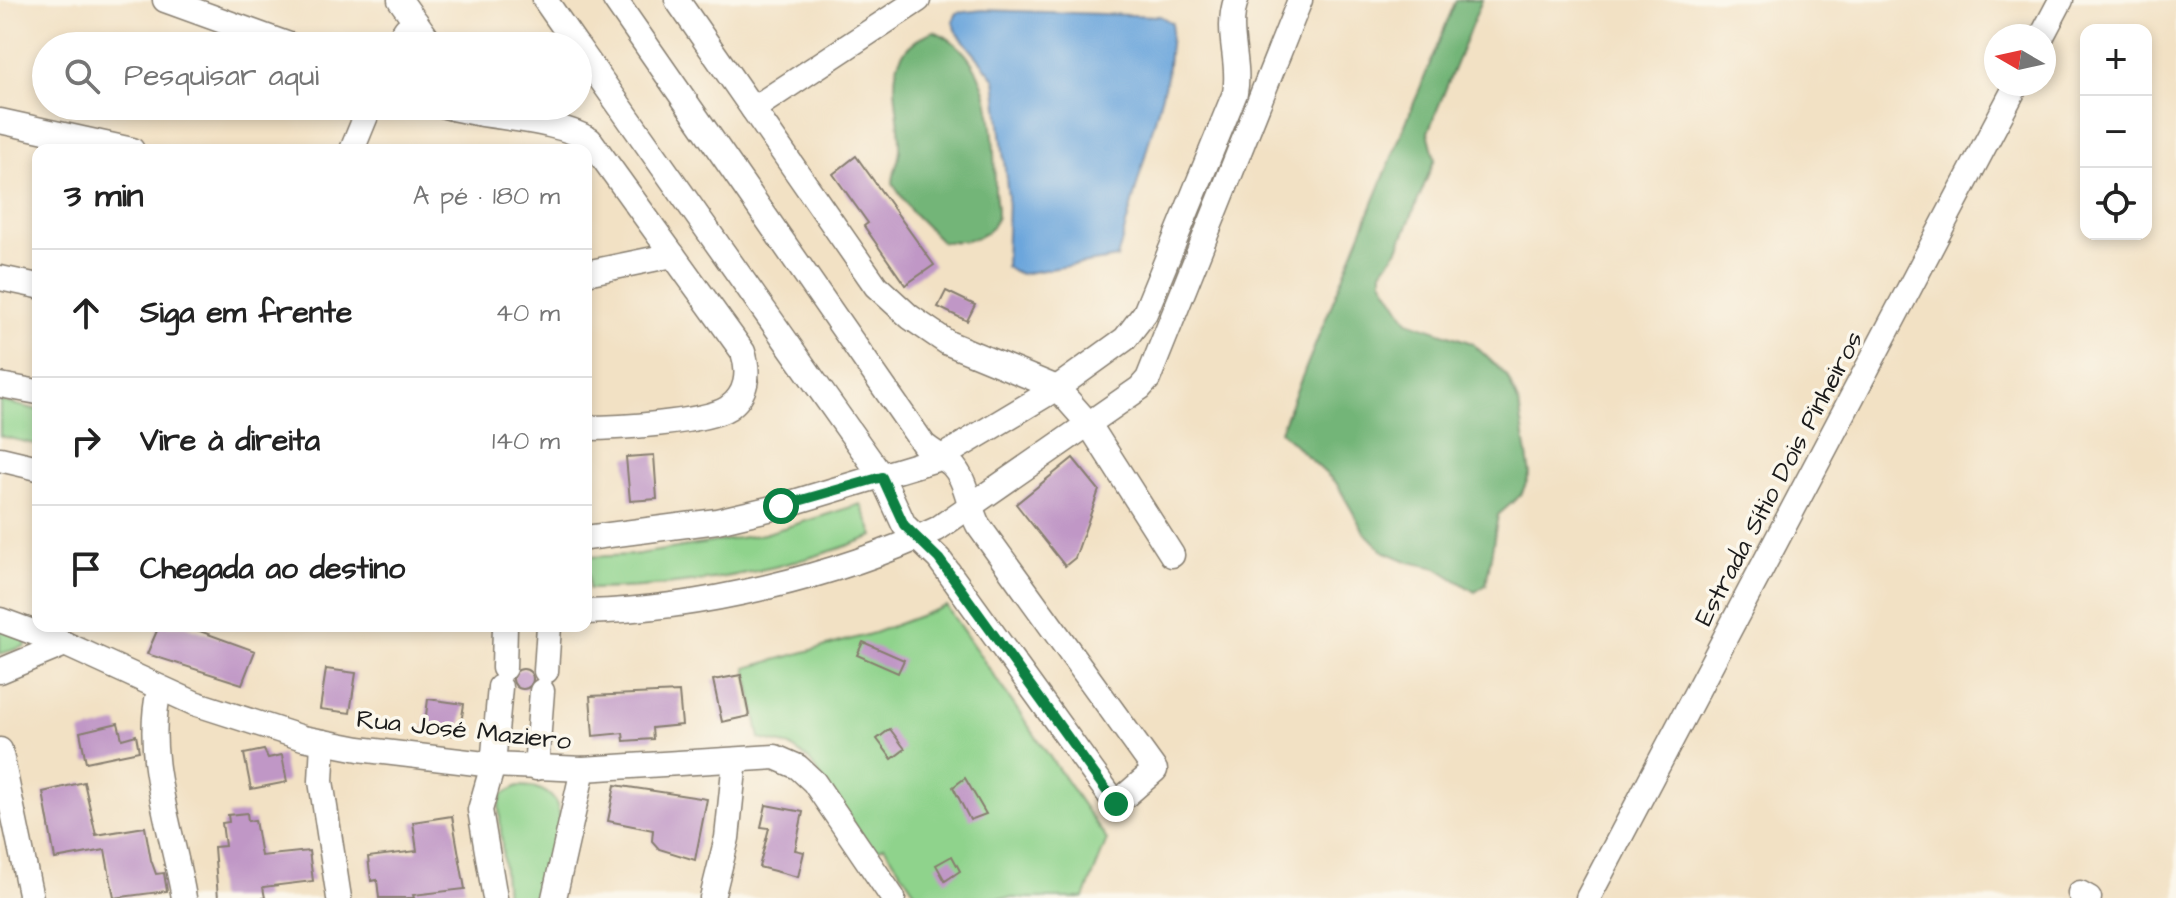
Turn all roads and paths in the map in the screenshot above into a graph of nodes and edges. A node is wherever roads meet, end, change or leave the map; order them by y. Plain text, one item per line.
1 (165, 0) edge
2 (400, 0) edge
3 (545, 0) edge
4 (615, 0) edge
5 (677, 0) edge
6 (918, 0) edge
7 (1236, 0) edge
8 (1300, 0) edge
9 (2061, 0) edge
10 (416, 22) junction
11 (2048, 24) edge
12 (253, 32) edge
13 (404, 32) edge
14 (423, 32) edge
15 (568, 32) edge
16 (592, 66) edge
17 (2011, 96) edge
18 (753, 109) junction
19 (364, 120) edge
20 (524, 120) edge
21 (0, 121) edge
22 (105, 144) edge
23 (354, 144) edge
24 (673, 255) junction
25 (592, 272) edge
26 (0, 278) edge
27 (32, 285) edge
28 (0, 385) edge
29 (1057, 388) junction
30 (32, 391) edge
31 (1088, 423) junction
32 (592, 428) edge
33 (940, 458) junction
34 (0, 459) edge
35 (32, 467) edge
36 (882, 477) junction
37 (968, 507) junction
38 (592, 537) edge
39 (916, 539) junction
40 (1172, 555) dead end
41 (592, 611) edge
42 (0, 620) edge
43 (32, 632) edge
44 (32, 632) edge
45 (505, 632) edge
46 (548, 632) edge
47 (65, 644) junction
48 (0, 671) edge
49 (159, 690) junction
50 (323, 742) junction
51 (0, 750) edge
52 (735, 760) junction
53 (493, 765) junction
54 (536, 768) junction
55 (583, 769) junction
56 (883, 893) edge
57 (31, 898) edge
58 (184, 898) edge
59 (339, 898) edge
60 (495, 898) edge
61 (554, 898) edge
62 (712, 898) edge
63 (1588, 898) edge

1 - 12 street
2 - 10 street
3 - 15 street
4 - 33 street
5 - 18 street
6 - 18 street
7 - 29 street
8 - 31 street
9 - 11 street
10 - 13 street
10 - 14 street
16 - 36 street
17 - 63 street, Estrada Sítio Dois Pinheiros
18 - 29 street
19 - 23 street
20 - 24 street
21 - 22 street
24 - 25 street
24 - 32 street
26 - 27 street
28 - 30 street
29 - 31 street
29 - 33 street
31 - 37 street
31 - 40 street
33 - 36 street
33 - 37 street
34 - 35 street
36 - 38 street
36 - 39 street
37 - 39 street
37 - 39 street
39 - 41 street
42 - 43 street, Rua José Maziero
44 - 47 street, Rua José Maziero
45 - 53 street
46 - 54 street
47 - 48 street
47 - 49 street, Rua José Maziero
49 - 50 street, Rua José Maziero
49 - 58 street
50 - 53 street, Rua José Maziero
50 - 59 street
51 - 57 street
52 - 55 street, Rua José Maziero
52 - 56 street, Rua José Maziero
52 - 62 street
53 - 54 street, Rua José Maziero
53 - 60 street
54 - 55 street, Rua José Maziero
55 - 61 street

